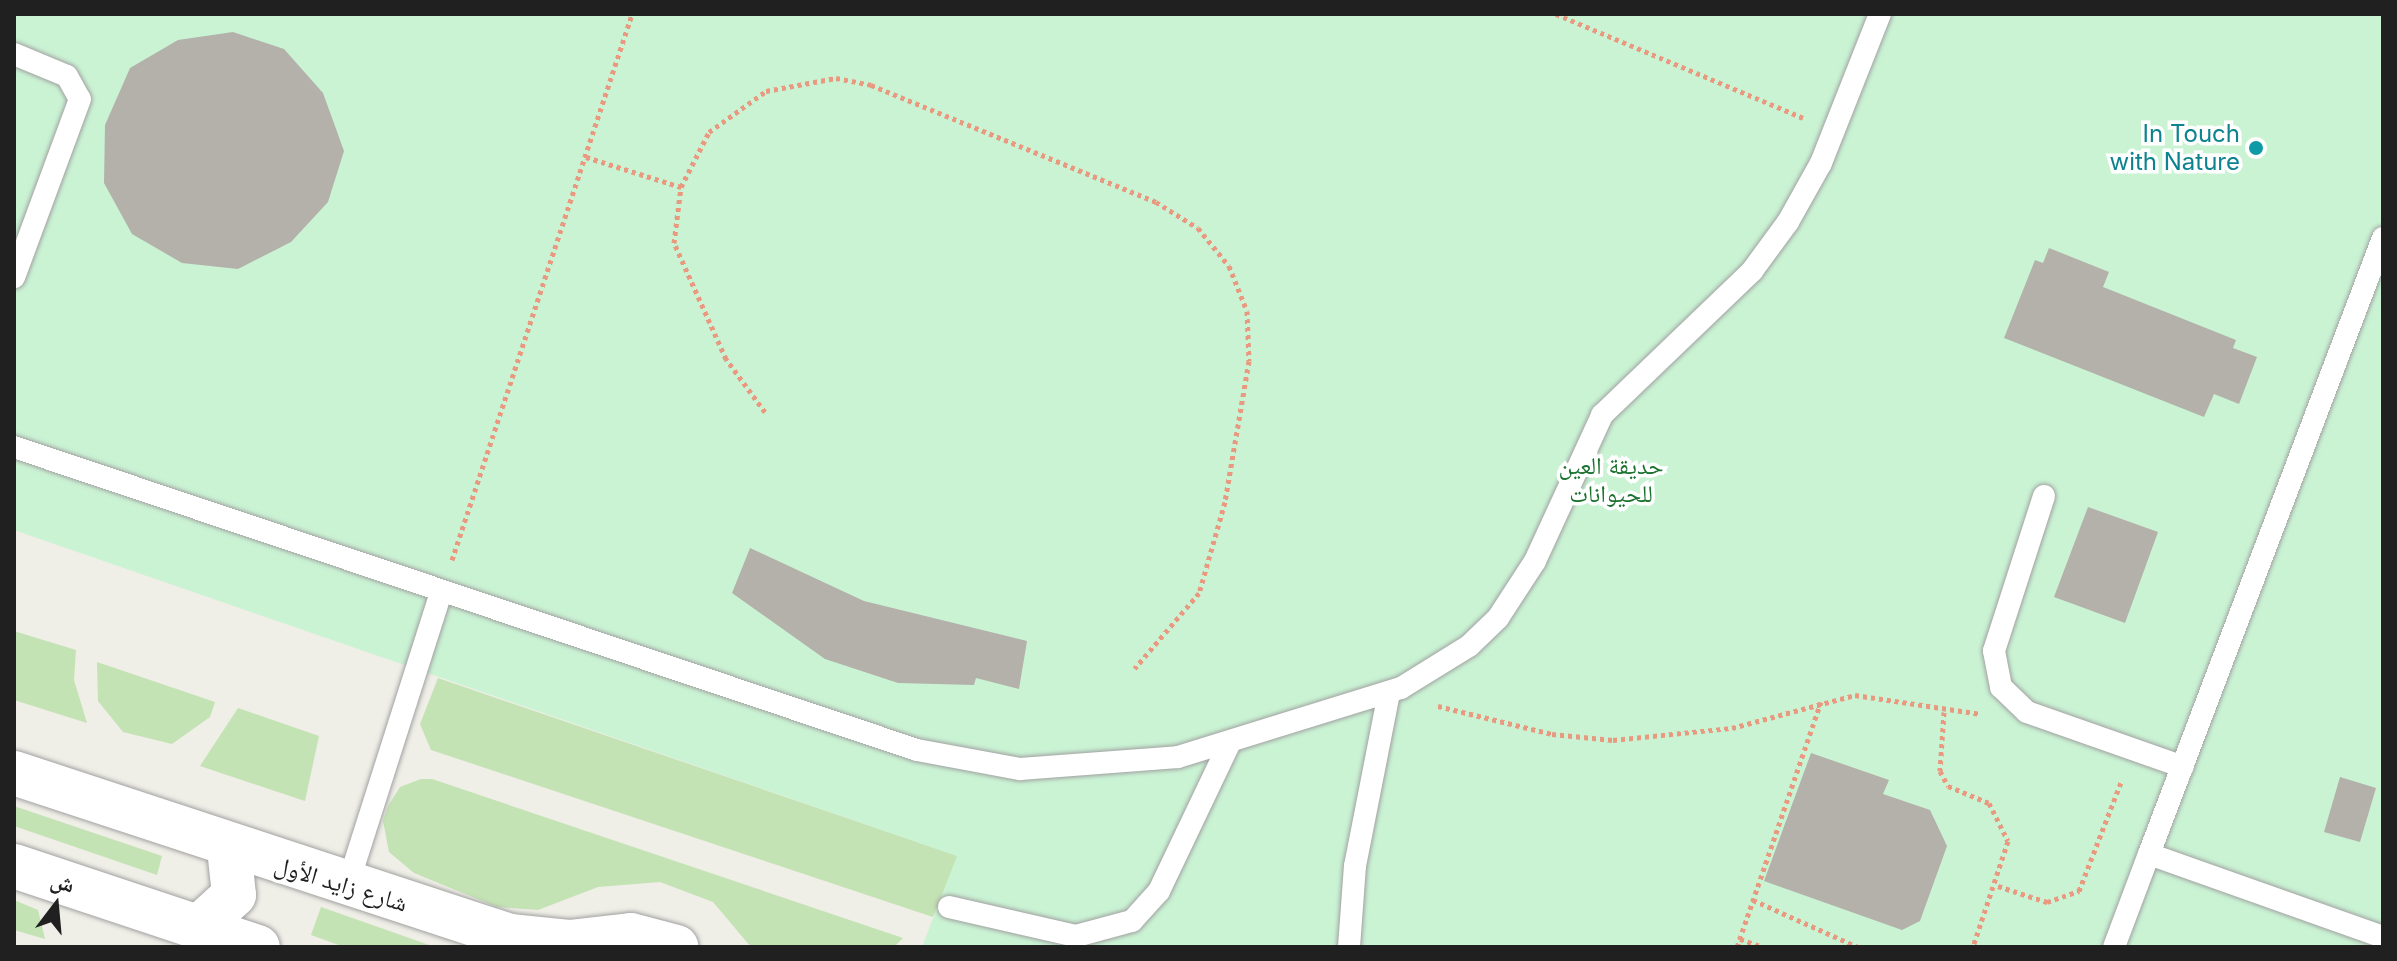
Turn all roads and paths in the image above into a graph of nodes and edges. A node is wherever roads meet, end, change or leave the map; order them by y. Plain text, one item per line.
1 (632, 14) edge
2 (1556, 14) edge
3 (1880, 14) edge
4 (14, 54) edge
5 (1833, 131) junction
6 (586, 157) junction
7 (681, 187) junction
8 (2383, 238) edge
9 (14, 277) edge
10 (765, 412) dead end
11 (14, 447) edge
12 (2044, 496) dead end
13 (441, 592) junction
14 (1135, 668) dead end
15 (1395, 691) junction
16 (1821, 702) junction
17 (2012, 702) junction
18 (1944, 712) junction
19 (1229, 744) junction
20 (2133, 749) junction
21 (2183, 767) junction
22 (14, 773) edge
23 (229, 848) junction
24 (2149, 854) junction
25 (14, 866) edge
26 (1998, 886) junction
27 (347, 887) junction
28 (1753, 900) junction
29 (949, 907) dead end
30 (200, 926) junction
31 (2383, 937) edge
32 (1740, 939) junction
33 (567, 944) edge
34 (1854, 946) edge
35 (258, 947) edge
36 (676, 947) edge
37 (1349, 947) edge
38 (1737, 947) edge
39 (1763, 947) edge
40 (1973, 947) edge
41 (2114, 947) edge

1 - 6 path
2 - 5 path
3 - 5 lane
4 - 9 lane
5 - 15 lane
6 - 7 path
6 - 13 path
7 - 10 path
7 - 14 path
8 - 21 lane
11 - 13 lane
12 - 17 lane
13 - 19 lane
13 - 27 lane
15 - 16 path
15 - 19 lane
15 - 37 lane
16 - 18 path
16 - 28 path
17 - 18 path
17 - 20 lane
18 - 26 path
19 - 29 lane
20 - 21 lane
20 - 26 path
21 - 24 lane
22 - 23 street, شارع زايد الأول
23 - 27 street, شارع زايد الأول
23 - 30 street
24 - 31 lane
24 - 41 lane
25 - 30 street
26 - 40 path
27 - 33 street, شارع زايد الأول
28 - 32 path
28 - 34 path
30 - 35 street
32 - 38 path
32 - 39 path
33 - 36 street, شارع زايد الأول

